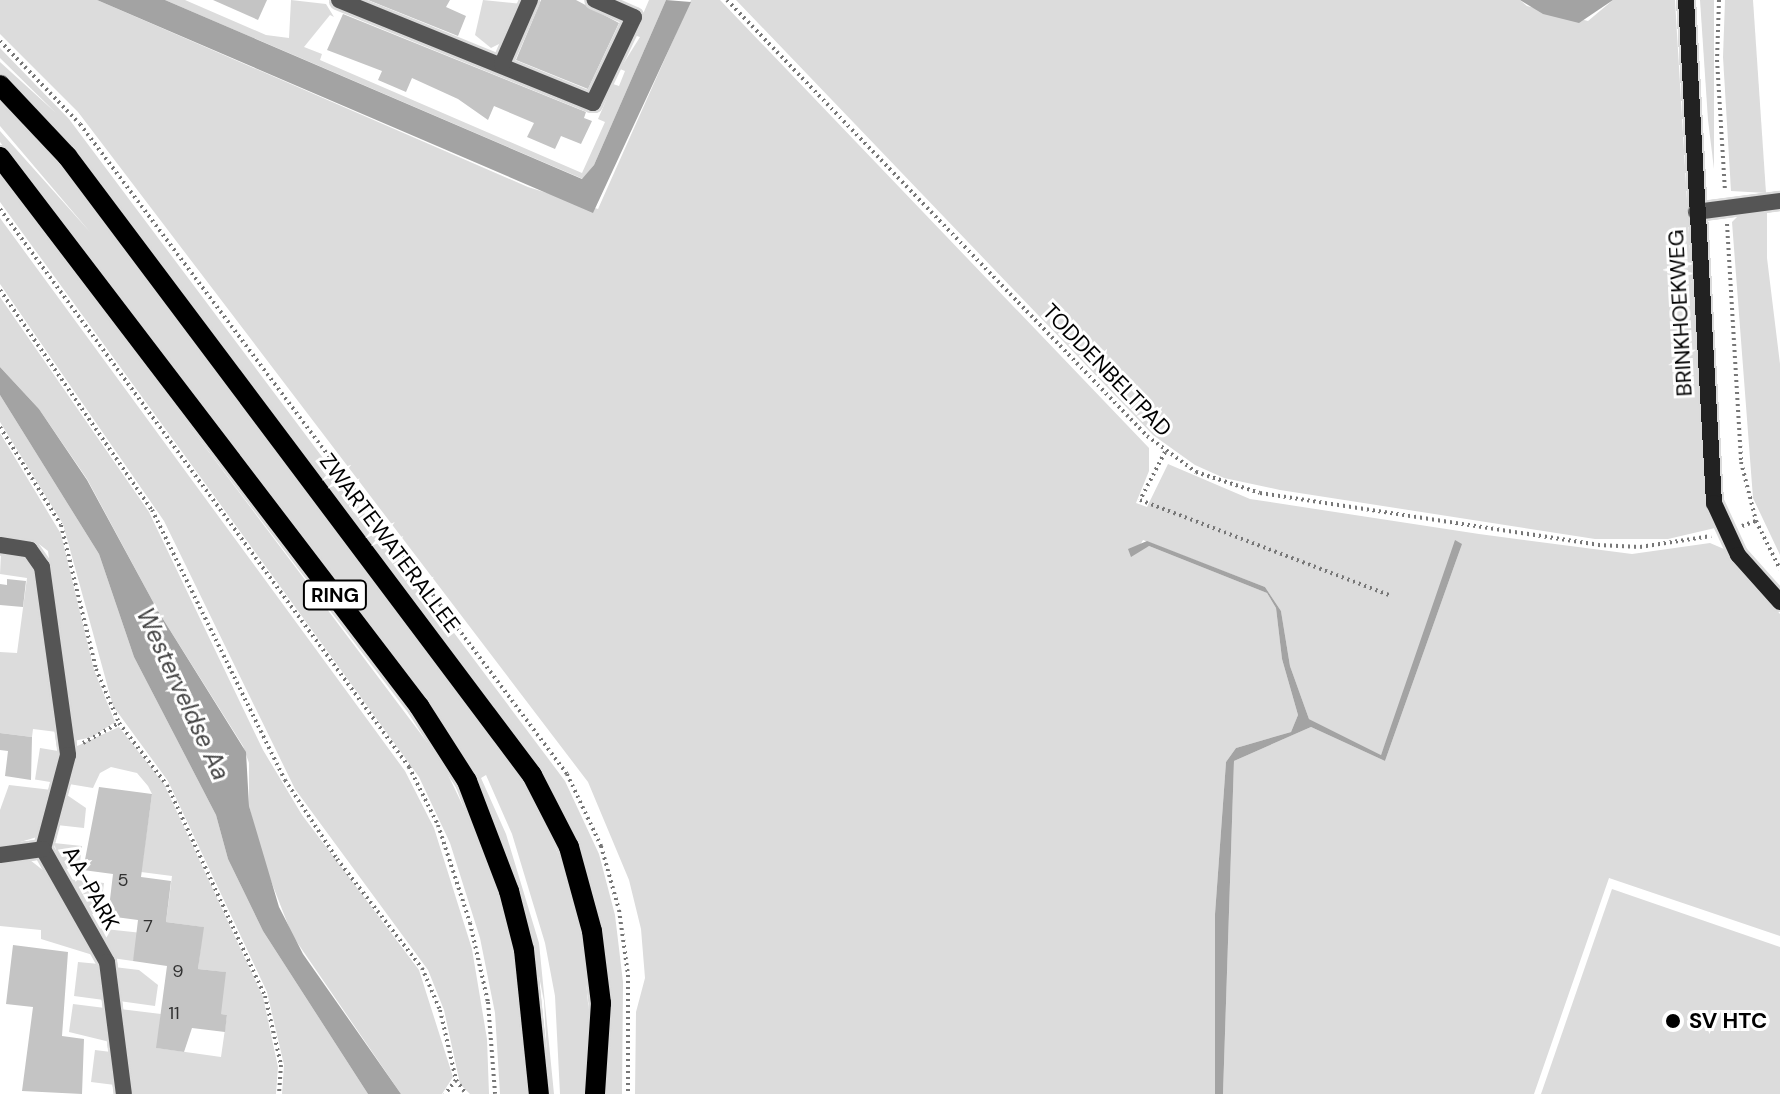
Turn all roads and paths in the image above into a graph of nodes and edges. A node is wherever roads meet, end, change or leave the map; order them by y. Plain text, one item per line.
1 (339, 0) edge
2 (530, 0) edge
3 (595, 0) edge
4 (727, 0) edge
5 (1686, 0) edge
6 (1719, 0) edge
7 (502, 64) junction
8 (0, 85) edge
9 (0, 157) edge
10 (1780, 201) edge
11 (1727, 208) junction
12 (0, 209) edge
13 (1696, 212) junction
14 (0, 290) edge
15 (0, 427) edge
16 (1165, 452) junction
17 (1725, 533) junction
18 (0, 545) edge
19 (1780, 569) edge
20 (1391, 596) dead end
21 (1780, 602) edge
22 (119, 723) junction
23 (67, 748) junction
24 (43, 849) junction
25 (0, 855) edge
26 (456, 1080) junction
27 (124, 1094) edge
28 (279, 1094) edge
29 (445, 1094) edge
30 (466, 1094) edge
31 (495, 1094) edge
32 (539, 1094) edge
33 (595, 1094) edge

1 - 7 street
2 - 7 street
3 - 7 street
4 - 16 path, TODDENBELTPAD
5 - 13 street, BRINKHOEKWEG
6 - 11 path
8 - 33 main road, ZWARTEWATERALLEE / RING
9 - 32 main road, RING
10 - 11 street
11 - 13 street
11 - 19 path
12 - 31 path
13 - 17 street, BRINKHOEKWEG
14 - 26 path
15 - 22 path
16 - 17 path, TODDENBELTPAD
16 - 20 path
17 - 21 street, BRINKHOEKWEG
18 - 23 street, AA-PARK
22 - 23 path
22 - 28 path
23 - 24 street, AA-PARK
24 - 25 street
24 - 27 street, AA-PARK
26 - 29 path
26 - 30 path

